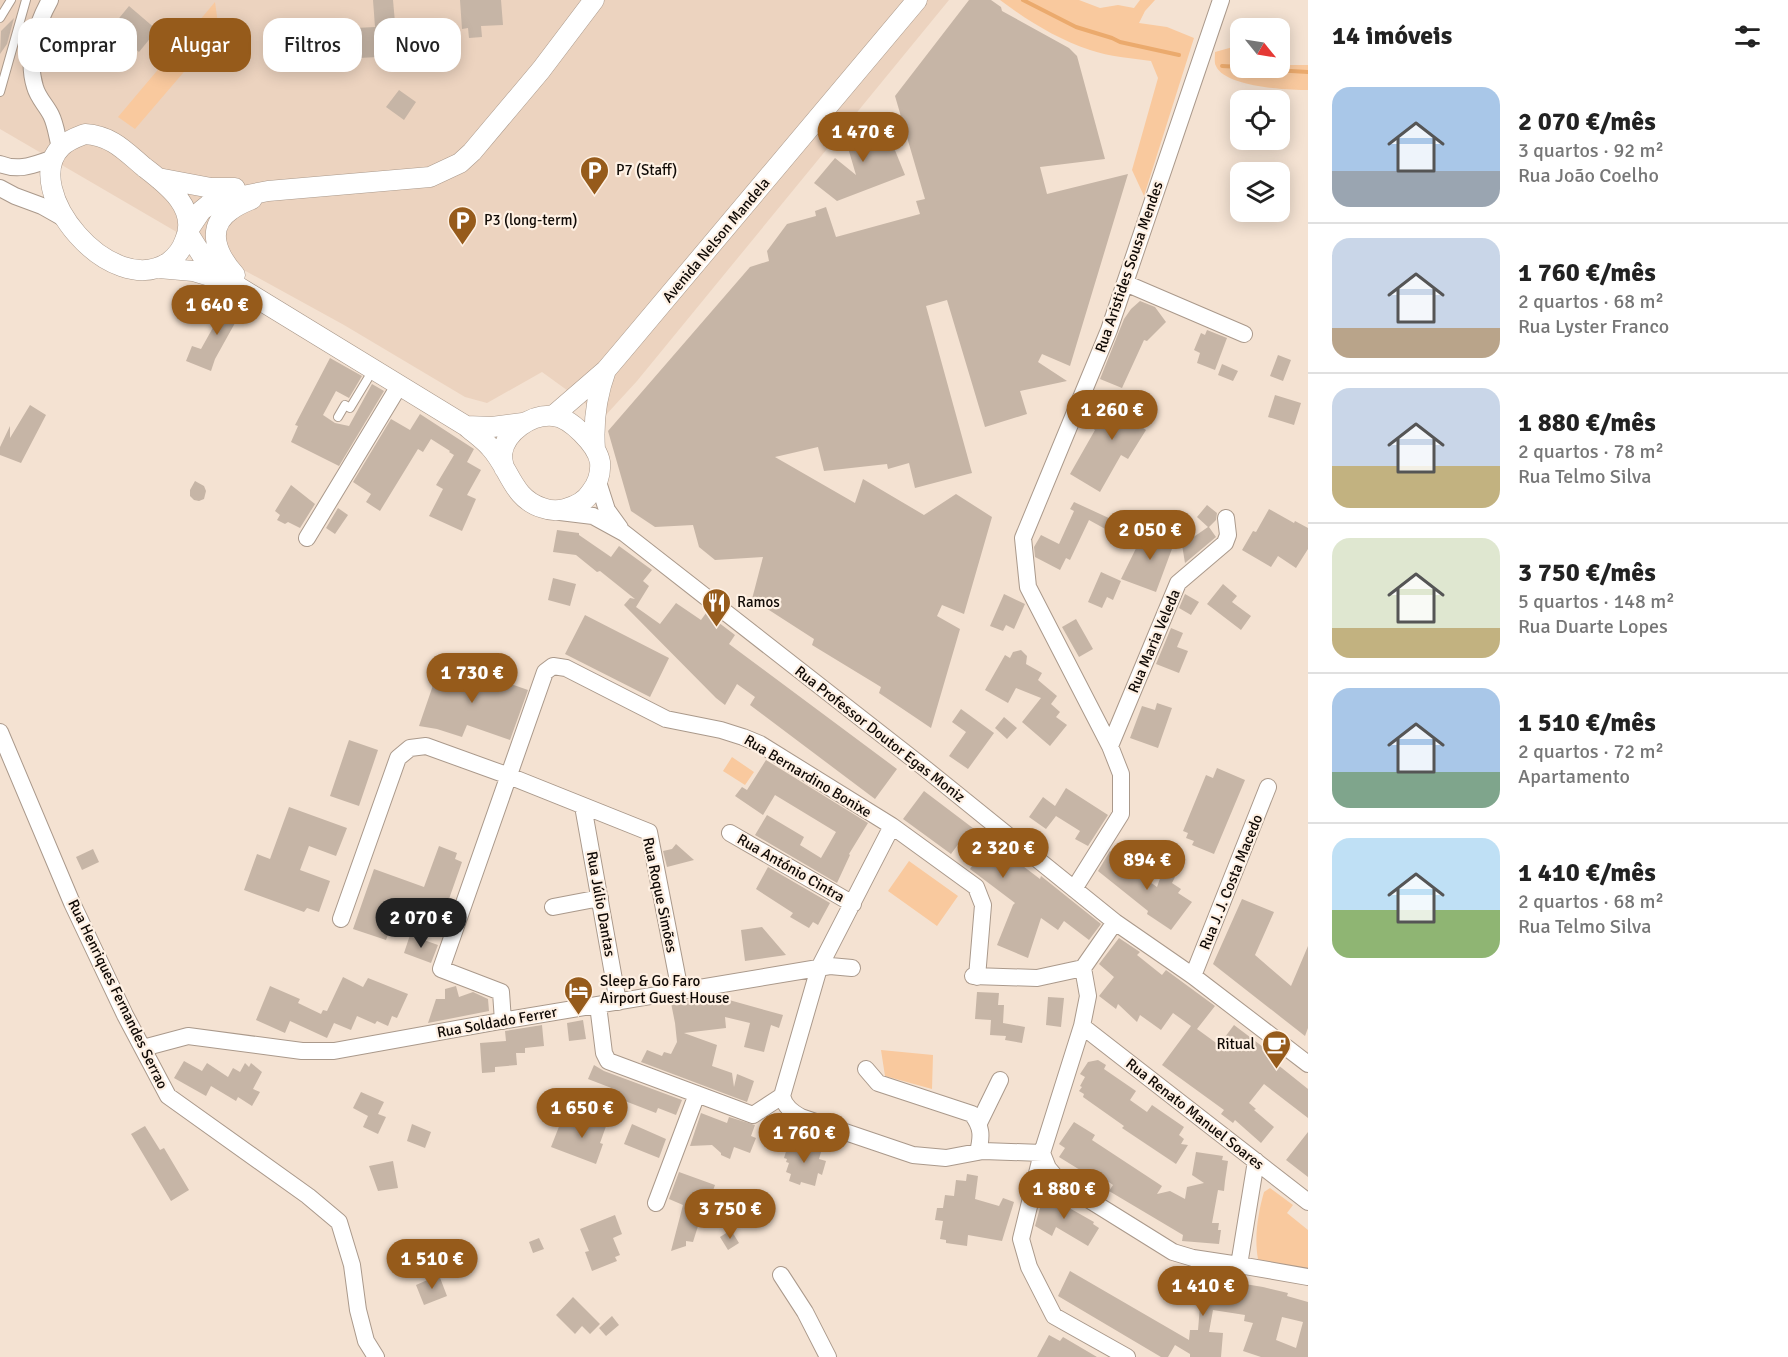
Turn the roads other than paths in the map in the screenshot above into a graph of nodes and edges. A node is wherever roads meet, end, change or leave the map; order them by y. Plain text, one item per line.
1 (11, 0) edge
2 (26, 0) edge
3 (50, 0) edge
4 (594, 0) edge
5 (610, 0) edge
6 (917, 0) edge
7 (1221, 0) edge
8 (0, 18) edge
9 (541, 70) junction
10 (0, 92) edge
11 (57, 152) junction
12 (0, 164) edge
13 (158, 178) junction
14 (0, 188) edge
15 (268, 191) junction
16 (65, 219) junction
17 (188, 231) junction
18 (159, 268) junction
19 (1125, 283) junction
20 (237, 286) junction
21 (258, 299) junction
22 (1244, 334) dead end
23 (373, 370) junction
24 (606, 370) junction
25 (399, 386) junction
26 (554, 416) junction
27 (338, 417) dead end
28 (523, 423) junction
29 (466, 426) junction
30 (595, 449) junction
31 (504, 468) junction
32 (598, 482) junction
33 (557, 511) junction
34 (1226, 518) dead end
35 (624, 533) junction
36 (307, 538) dead end
37 (0, 732) edge
38 (1110, 746) junction
39 (509, 776) junction
40 (1268, 787) dead end
41 (583, 806) junction
42 (892, 826) junction
43 (730, 833) dead end
44 (1074, 889) junction
45 (600, 898) junction
46 (852, 904) junction
47 (553, 907) dead end
48 (341, 919) dead end
49 (1116, 922) junction
50 (819, 968) junction
51 (852, 968) dead end
52 (1083, 968) junction
53 (1193, 976) junction
54 (680, 991) junction
55 (618, 1002) junction
56 (598, 1005) junction
57 (503, 1021) junction
58 (1082, 1026) junction
59 (142, 1048) junction
60 (1308, 1064) edge
61 (866, 1069) dead end
62 (1000, 1080) dead end
63 (697, 1094) junction
64 (782, 1096) junction
65 (979, 1123) junction
66 (978, 1152) junction
67 (1042, 1153) junction
68 (1256, 1161) junction
69 (1308, 1202) edge
70 (656, 1203) dead end
71 (1239, 1265) junction
72 (781, 1275) dead end
73 (1308, 1277) edge
74 (376, 1357) edge
75 (828, 1357) edge
76 (1127, 1357) edge

1 - 8 lane
2 - 10 lane
3 - 11 street
4 - 9 street
5 - 9 street
6 - 24 street, Avenida Nelson Mandela
7 - 19 street, Rua Aristides Sousa Mendes
9 - 15 street
11 - 12 street
11 - 13 street
11 - 16 street
13 - 15 street
13 - 17 street
14 - 16 street
15 - 17 street
15 - 21 street
16 - 18 street
17 - 18 street
17 - 20 street
18 - 20 street
19 - 22 street
19 - 38 street, Rua Aristides Sousa Mendes
20 - 21 street
21 - 23 street
23 - 25 street
23 - 27 lane
24 - 26 street
24 - 30 street
25 - 29 street
25 - 36 street
26 - 28 street
26 - 30 street
28 - 29 street
28 - 31 street
29 - 31 street
30 - 32 street
31 - 33 street
32 - 33 street
32 - 35 street
33 - 35 street
34 - 38 street, Rua Maria Veleda
35 - 44 street, Rua Professor Doutor Egas Moniz
37 - 59 street, Rua Henriques Fernandes Serrao
38 - 44 street, Rua Aristides Sousa Mendes
39 - 41 street
39 - 42 street, Rua Bernardino Bonixe
39 - 48 street
39 - 57 street
40 - 53 street, Rua J. J. Costa Macedo
41 - 45 street, Rua Júlio Dantas
41 - 54 street, Rua Roque Simões
42 - 46 street
42 - 52 street, Rua Bernardino Bonixe
43 - 46 street, Rua António Cintra
44 - 49 street, Rua Professor Doutor Egas Moniz
45 - 47 street
45 - 55 street, Rua Júlio Dantas
46 - 50 street
49 - 52 street
49 - 53 street, Rua Professor Doutor Egas Moniz
50 - 51 street, Rua Soldado Ferrer
50 - 54 street, Rua Soldado Ferrer
50 - 64 street
52 - 58 street
53 - 60 street, Rua Professor Doutor Egas Moniz
54 - 55 street, Rua Soldado Ferrer
55 - 56 street, Rua Soldado Ferrer
56 - 57 street, Rua Soldado Ferrer
56 - 63 street
57 - 59 street, Rua Soldado Ferrer
58 - 67 street
58 - 68 street, Rua Renato Manuel Soares
59 - 74 street, Rua Henriques Fernandes Serrao
61 - 65 street
62 - 65 street
63 - 64 street
63 - 70 street
64 - 66 street
65 - 66 street
66 - 67 street
67 - 71 street
67 - 76 street
68 - 69 street, Rua Renato Manuel Soares
68 - 71 street
71 - 73 street
72 - 75 street

